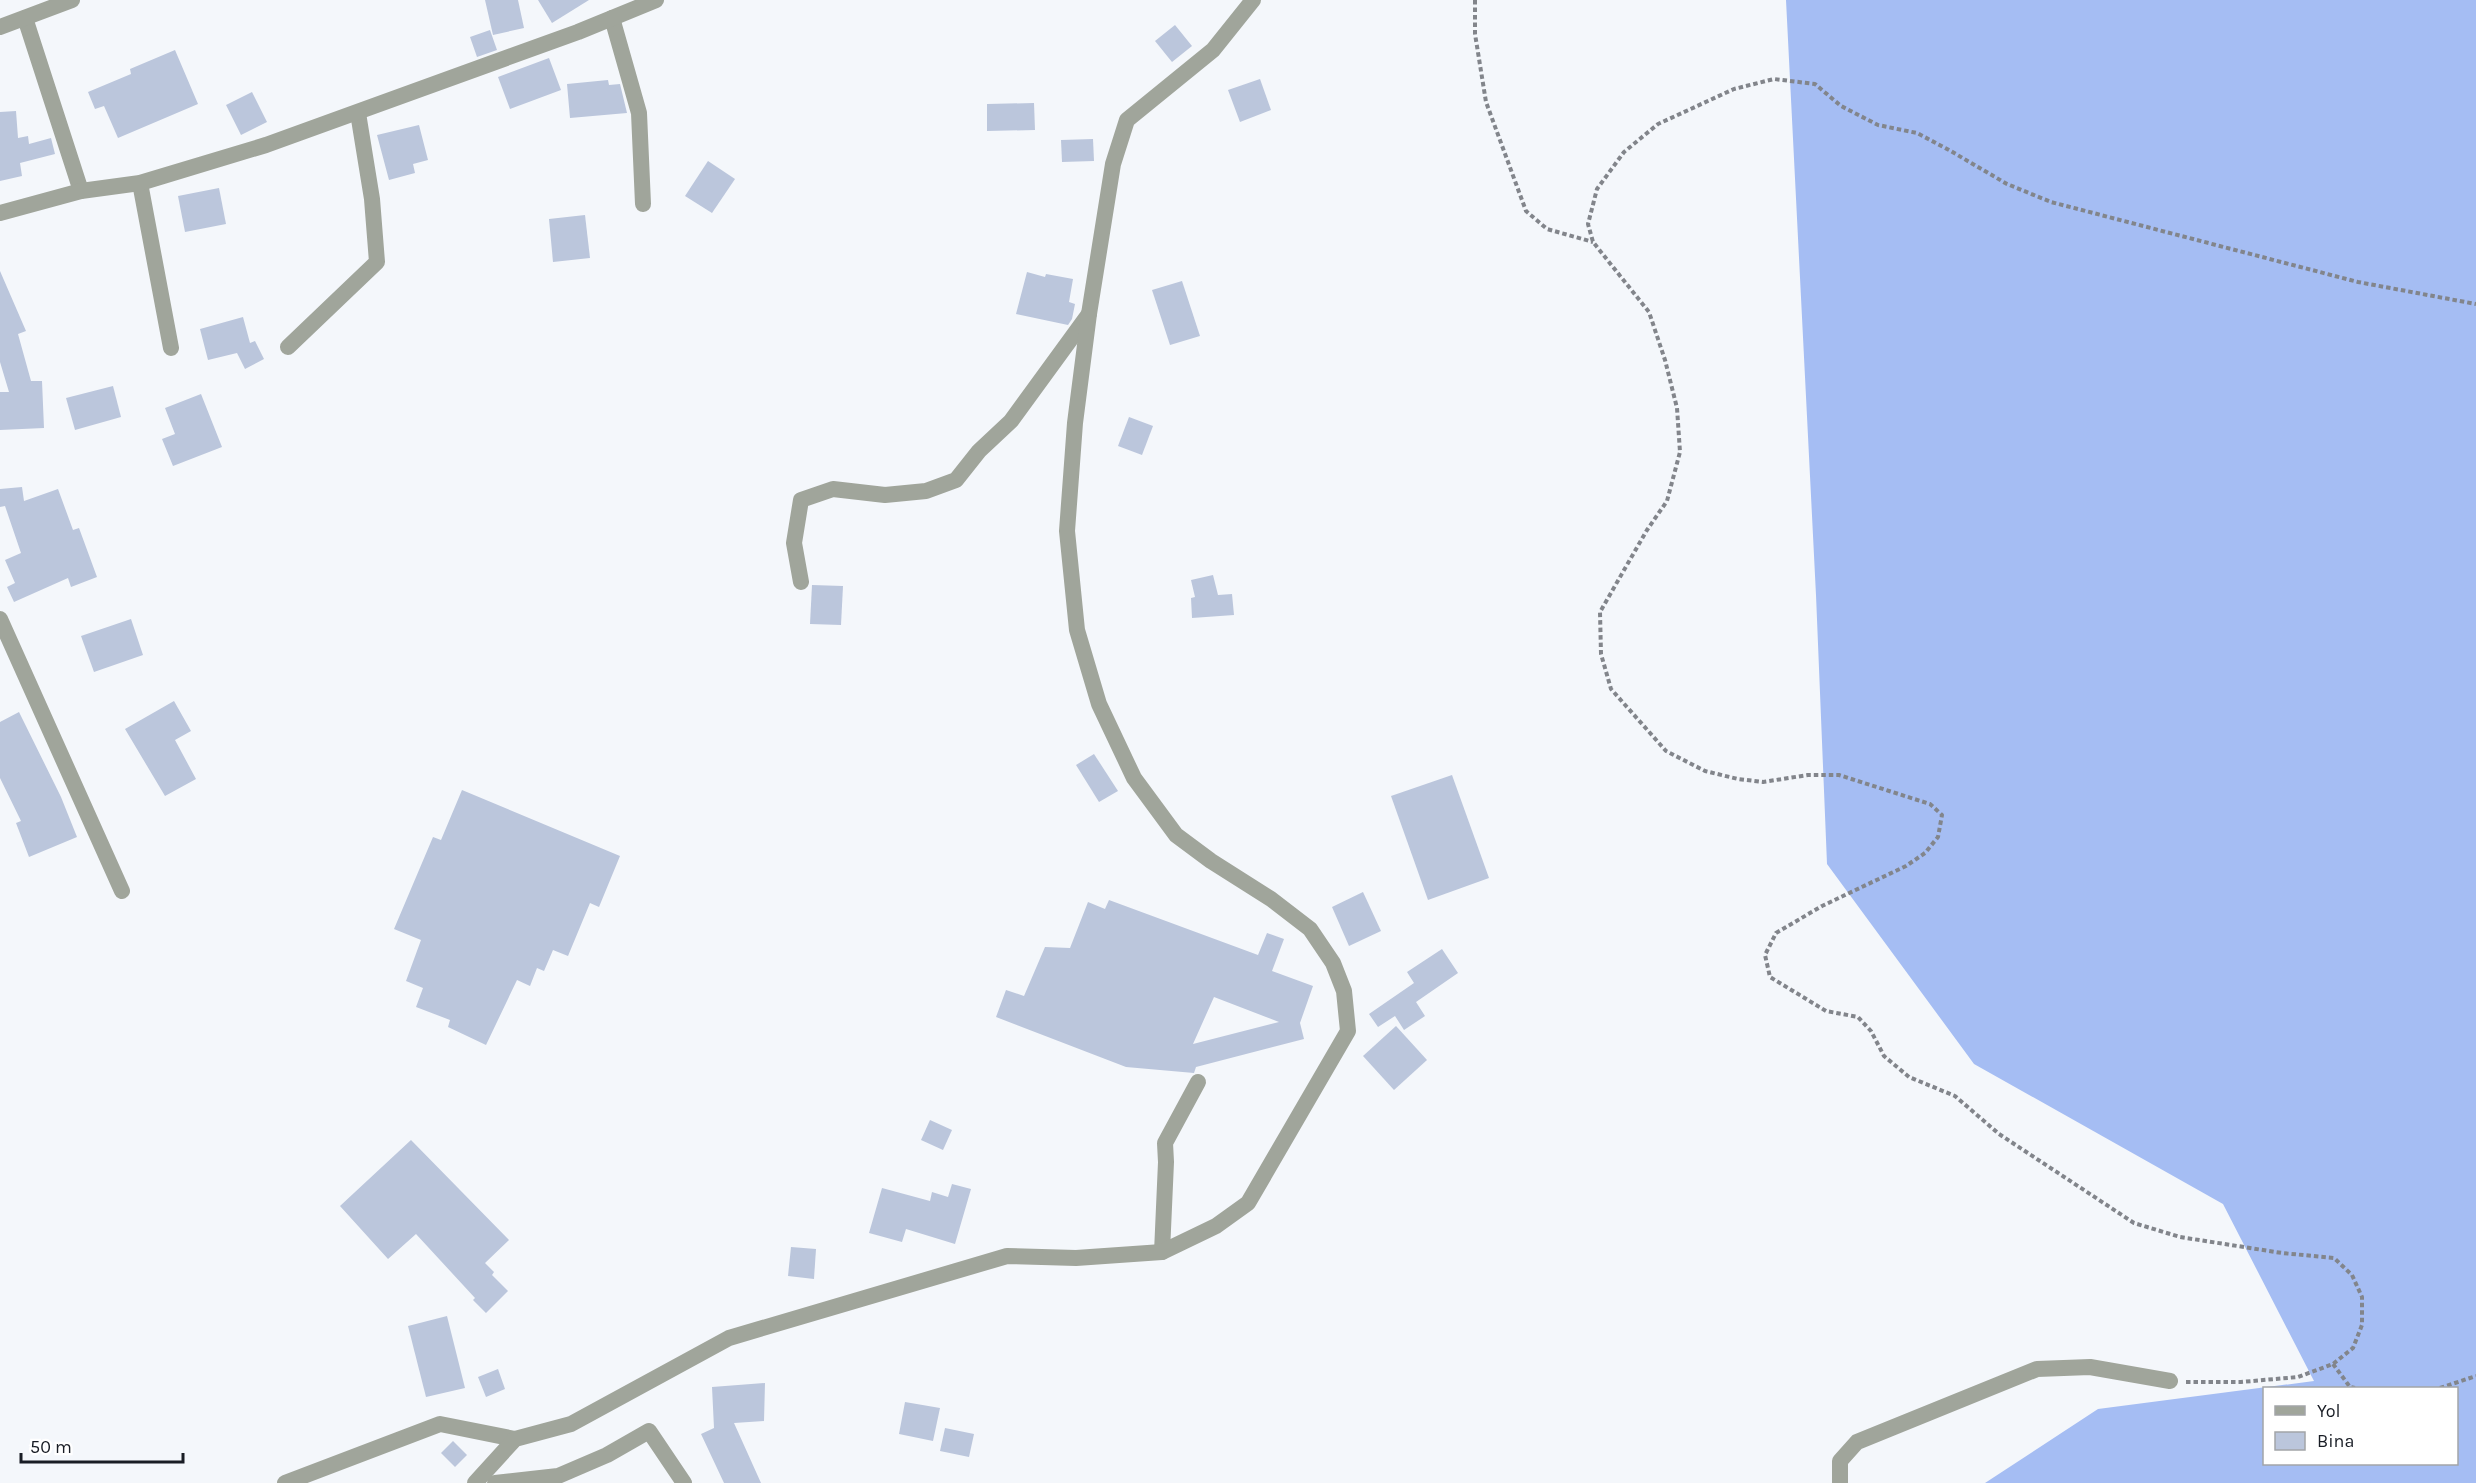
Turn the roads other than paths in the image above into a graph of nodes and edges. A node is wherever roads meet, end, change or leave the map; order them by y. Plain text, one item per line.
1 (72, 0) edge
2 (656, 0) edge
3 (1252, 0) edge
4 (25, 18) junction
5 (612, 18) junction
6 (0, 27) edge
7 (358, 113) junction
8 (140, 183) junction
9 (81, 192) junction
10 (643, 204) dead end
11 (0, 213) edge
12 (1089, 314) junction
13 (288, 347) dead end
14 (171, 348) dead end
15 (801, 582) dead end
16 (0, 619) edge
17 (123, 891) dead end
18 (1198, 1082) dead end
19 (1162, 1252) junction
20 (2170, 1381) road end
21 (515, 1440) junction
22 (485, 1482) edge
23 (285, 1483) edge
24 (684, 1483) edge
25 (1840, 1483) edge

1 - 4 street
2 - 5 street
3 - 12 street
4 - 6 street
4 - 9 street
5 - 7 street
5 - 10 street
7 - 8 street
7 - 13 street
8 - 9 street
8 - 14 street
9 - 11 street
12 - 15 street
12 - 19 street
16 - 17 street
18 - 19 street
19 - 21 street
20 - 25 street
21 - 22 street
21 - 23 street
22 - 24 street

